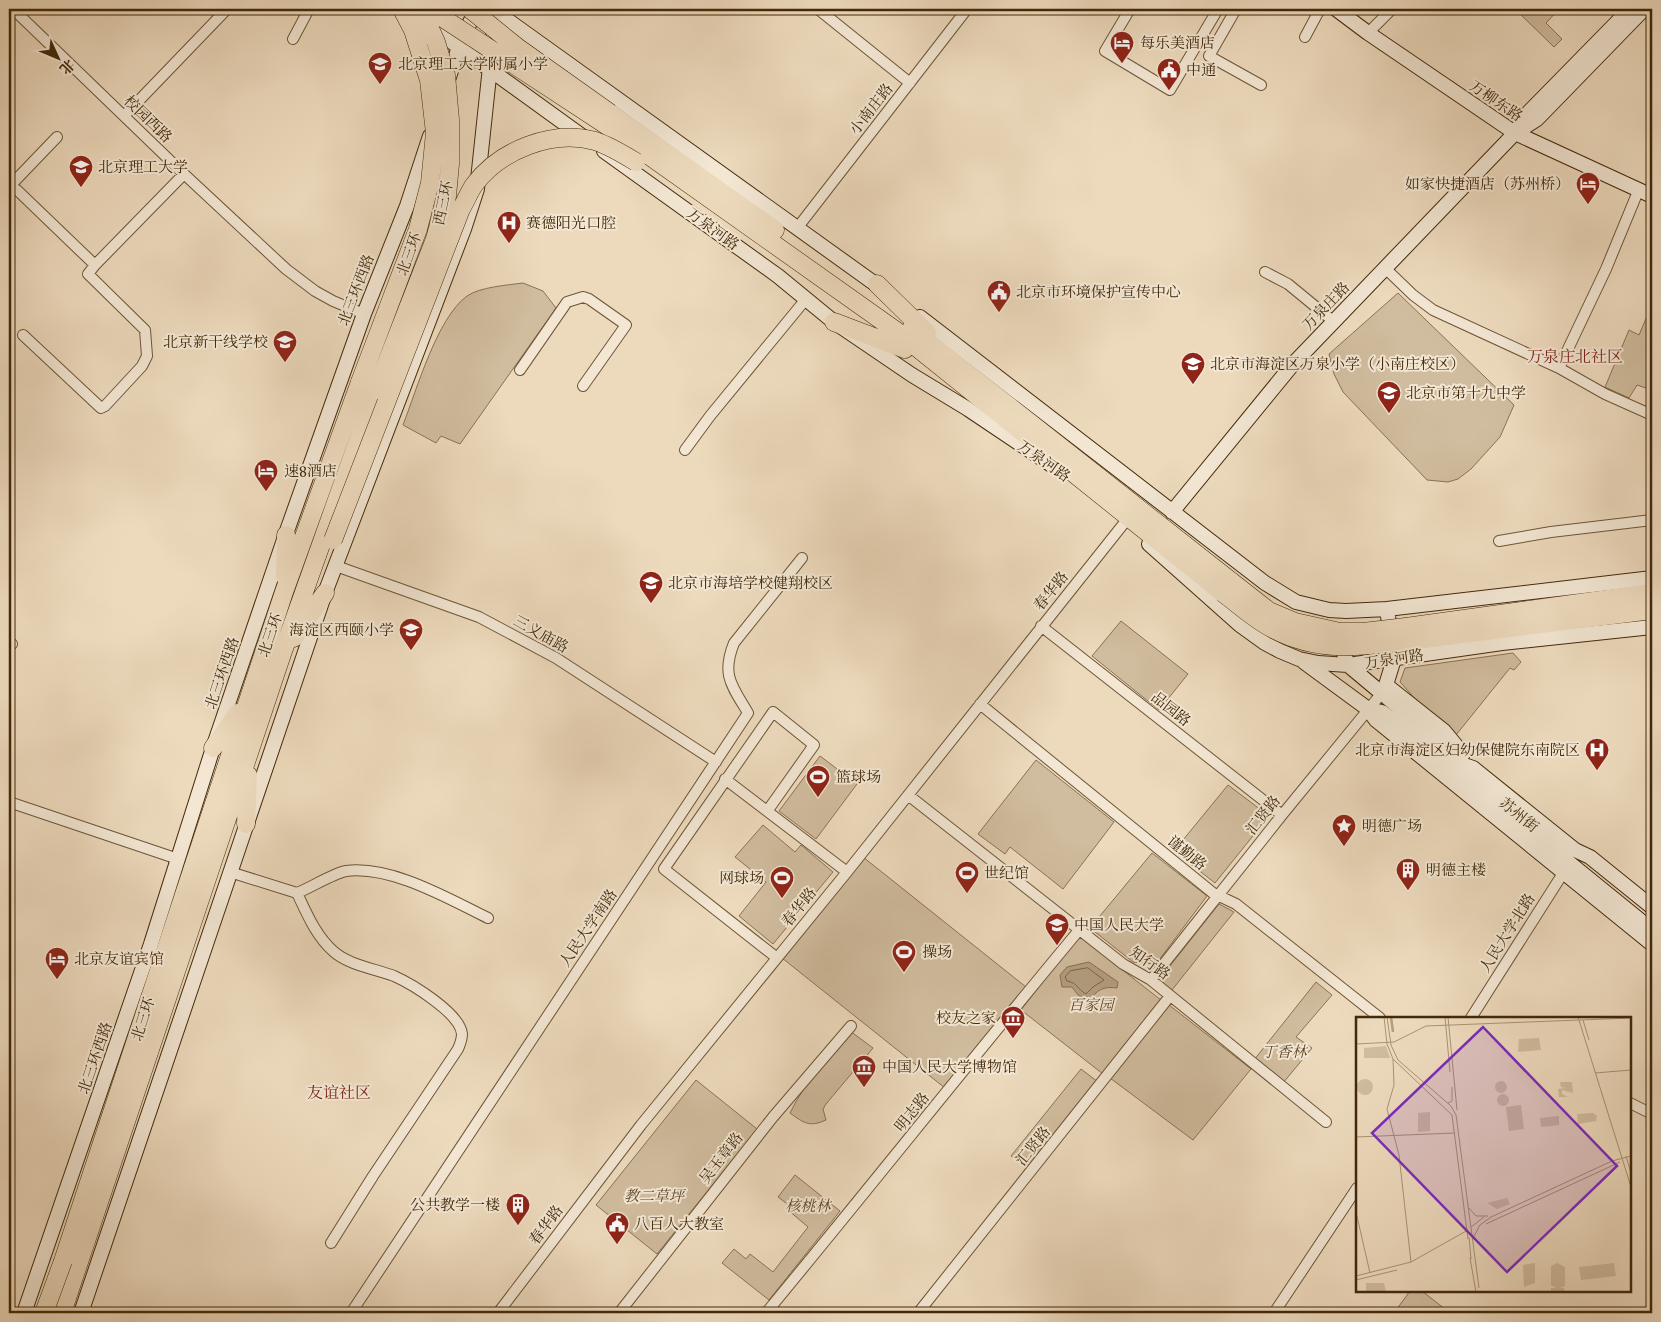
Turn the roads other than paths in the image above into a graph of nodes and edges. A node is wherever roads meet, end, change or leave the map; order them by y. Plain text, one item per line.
1 (13, 9) edge
2 (227, 9) edge
3 (309, 9) edge
4 (476, 9) edge
5 (818, 9) edge
6 (967, 9) edge
7 (1130, 9) edge
8 (1218, 9) edge
9 (1236, 9) edge
10 (1320, 9) edge
11 (1336, 9) edge
12 (1392, 9) edge
13 (1630, 9) edge
14 (1644, 9) edge
15 (416, 12) edge
16 (501, 12) edge
17 (467, 20) edge
18 (1368, 33) junction
19 (1305, 37) dead end
20 (293, 39) dead end
21 (496, 42) junction
22 (459, 47) junction
23 (489, 68) junction
24 (575, 69) junction
25 (550, 81) junction
26 (910, 83) junction
27 (1261, 85) dead end
28 (444, 92) junction
29 (124, 116) junction
30 (606, 118) junction
31 (563, 123) junction
32 (1515, 133) junction
33 (57, 137) dead end
34 (599, 148) junction
35 (184, 174) junction
36 (9, 188) edge
37 (477, 188) junction
38 (1639, 189) junction
39 (1652, 196) edge
40 (407, 206) junction
41 (798, 227) junction
42 (464, 229) junction
43 (95, 265) junction
44 (1385, 268) junction
45 (1265, 272) dead end
46 (877, 284) junction
47 (806, 299) junction
48 (364, 314) junction
49 (834, 322) junction
50 (1333, 322) junction
51 (23, 335) dead end
52 (905, 349) junction
53 (1560, 368) junction
54 (520, 370) dead end
55 (965, 379) junction
56 (368, 386) junction
57 (583, 386) dead end
58 (1652, 415) edge
59 (685, 450) dead end
60 (1172, 512) junction
61 (1652, 520) edge
62 (1125, 522) junction
63 (286, 535) junction
64 (1499, 541) dead end
65 (802, 558) dead end
66 (336, 566) junction
67 (1652, 578) edge
68 (284, 592) junction
69 (1652, 593) edge
70 (325, 594) junction
71 (302, 597) junction
72 (1296, 602) junction
73 (1387, 609) junction
74 (1329, 610) junction
75 (1652, 610) edge
76 (1041, 626) junction
77 (1652, 627) edge
78 (1407, 634) junction
79 (1280, 651) junction
80 (282, 654) junction
81 (1299, 659) junction
82 (1394, 659) junction
83 (1348, 666) junction
84 (1383, 689) junction
85 (249, 696) junction
86 (980, 704) junction
87 (1368, 709) junction
88 (213, 748) junction
89 (249, 754) junction
90 (716, 762) junction
91 (725, 779) junction
92 (908, 795) junction
93 (9, 802) edge
94 (768, 810) junction
95 (1282, 815) junction
96 (246, 824) junction
97 (1575, 850) junction
98 (178, 859) junction
99 (1566, 868) junction
100 (230, 872) junction
101 (847, 872) junction
102 (297, 893) junction
103 (1218, 896) junction
104 (1652, 907) edge
105 (1652, 917) edge
106 (488, 918) dead end
107 (1080, 930) junction
108 (1652, 930) edge
109 (1652, 944) edge
110 (777, 958) junction
111 (1151, 980) junction
112 (1170, 996) junction
113 (1379, 1017) edge
114 (1471, 1017) edge
115 (851, 1026) dead end
116 (1631, 1104) edge
117 (1652, 1114) edge
118 (1326, 1122) dead end
119 (1356, 1190) edge
120 (331, 1243) dead end
121 (71, 1262) junction
122 (29, 1309) edge
123 (44, 1313) edge
124 (61, 1313) edge
125 (81, 1313) edge
126 (351, 1313) edge
127 (498, 1313) edge
128 (619, 1313) edge
129 (766, 1313) edge
130 (918, 1313) edge
131 (1274, 1313) edge

1 - 29 street, 校园西路
2 - 29 street
3 - 20 street
4 - 17 street, 北三环西路
5 - 26 street
6 - 26 street, 小南庄路
7 - 8 street
9 - 27 street
10 - 19 street
11 - 18 street, 万柳东路
12 - 18 street
13 - 32 street, 万泉庄路
14 - 32 street, 万泉庄路
15 - 17 street
15 - 22 street, 万泉河路
15 - 28 street
15 - 30 highway, bridge
15 - 56 highway, 西三环, bridge
16 - 21 street
16 - 24 street
17 - 21 street
17 - 22 street, 北三环西路
17 - 30 highway, bridge
18 - 32 street, 万柳东路
21 - 23 street
21 - 25 street
22 - 23 street, 万泉河路
22 - 28 street, 北三环西路
23 - 31 street, 万泉河路
23 - 37 street
24 - 25 street
24 - 41 street
25 - 31 street
26 - 41 street, 小南庄路
28 - 40 street, 北三环西路
29 - 35 street, 校园西路
30 - 55 highway, 万泉河路
31 - 34 street, 万泉河路
32 - 38 street, 万柳东路
32 - 44 street, 万泉庄路
33 - 36 street
34 - 37 street
34 - 47 street, 万泉河路
35 - 43 street
35 - 48 street, 校园西路
36 - 43 street
37 - 42 street
38 - 39 street, 万柳东路
38 - 53 street
40 - 42 street
40 - 48 street, 北三环西路
41 - 46 street
42 - 66 street
43 - 51 street
44 - 50 street, 万泉庄路
44 - 53 street
45 - 50 street
46 - 55 highway
46 - 60 street
47 - 49 street, 万泉河路
47 - 59 street
48 - 63 street, 北三环西路
49 - 52 highway
49 - 62 street, 万泉河路
50 - 60 street, 万泉庄路
52 - 55 highway
52 - 71 highway, bridge
53 - 58 street
54 - 57 street
55 - 78 highway, 万泉河路, bridge
56 - 68 highway, 北三环
56 - 71 highway, 北三环
60 - 72 street
61 - 64 street
62 - 76 street, 春华路
62 - 79 street, 万泉河路
63 - 68 highway
63 - 88 street, 北三环西路
65 - 90 street, 人民大学南路
66 - 70 street
66 - 90 street, 三义庙路
67 - 73 street
68 - 85 highway, 北三环
69 - 78 highway, 万泉河路
70 - 80 highway
70 - 96 street
71 - 80 highway, 北三环
72 - 74 street
72 - 79 street
73 - 74 street
73 - 82 street
74 - 81 street
74 - 83 street
75 - 78 highway, 万泉河路
76 - 86 street, 春华路
76 - 95 street, 品园路
77 - 82 street, 万泉河路
79 - 81 street, 万泉河路
80 - 89 highway, 北三环
81 - 83 street, 万泉河路
81 - 87 street, 苏州街
82 - 83 street, 万泉河路
82 - 84 street
83 - 84 street, 苏州街
84 - 87 street, 汇贤路
84 - 97 street, 苏州街
85 - 88 highway
85 - 121 highway, 北三环
86 - 92 street, 春华路
86 - 103 street, 谨勤路
87 - 95 street, 汇贤路
87 - 99 street, 苏州街
88 - 98 street, 北三环西路
89 - 96 highway
89 - 121 highway, 北三环
90 - 126 street, 人民大学南路
91 - 94 street
91 - 94 street
91 - 110 street
92 - 101 street, 春华路
92 - 107 street, 知行路
93 - 98 street
94 - 101 street
95 - 103 street, 汇贤路
96 - 100 street
97 - 104 street, 苏州街
97 - 105 street, 苏州街
98 - 122 street, 北三环西路
99 - 108 street, 苏州街
99 - 109 street, 苏州街
99 - 114 street, 人民大学北路
100 - 102 street
100 - 125 street
101 - 110 street, 春华路
102 - 106 street
102 - 120 street
103 - 111 street, 汇贤路
103 - 113 street, 谨勤路
107 - 111 street, 知行路
107 - 129 street, 明志路
110 - 127 street, 春华路
111 - 112 street, 知行路
112 - 118 street, 知行路
112 - 130 street, 汇贤路
115 - 128 street, 吴玉章路
116 - 117 street
119 - 131 street
121 - 123 highway, bridge
121 - 124 highway
122 - 124 street

